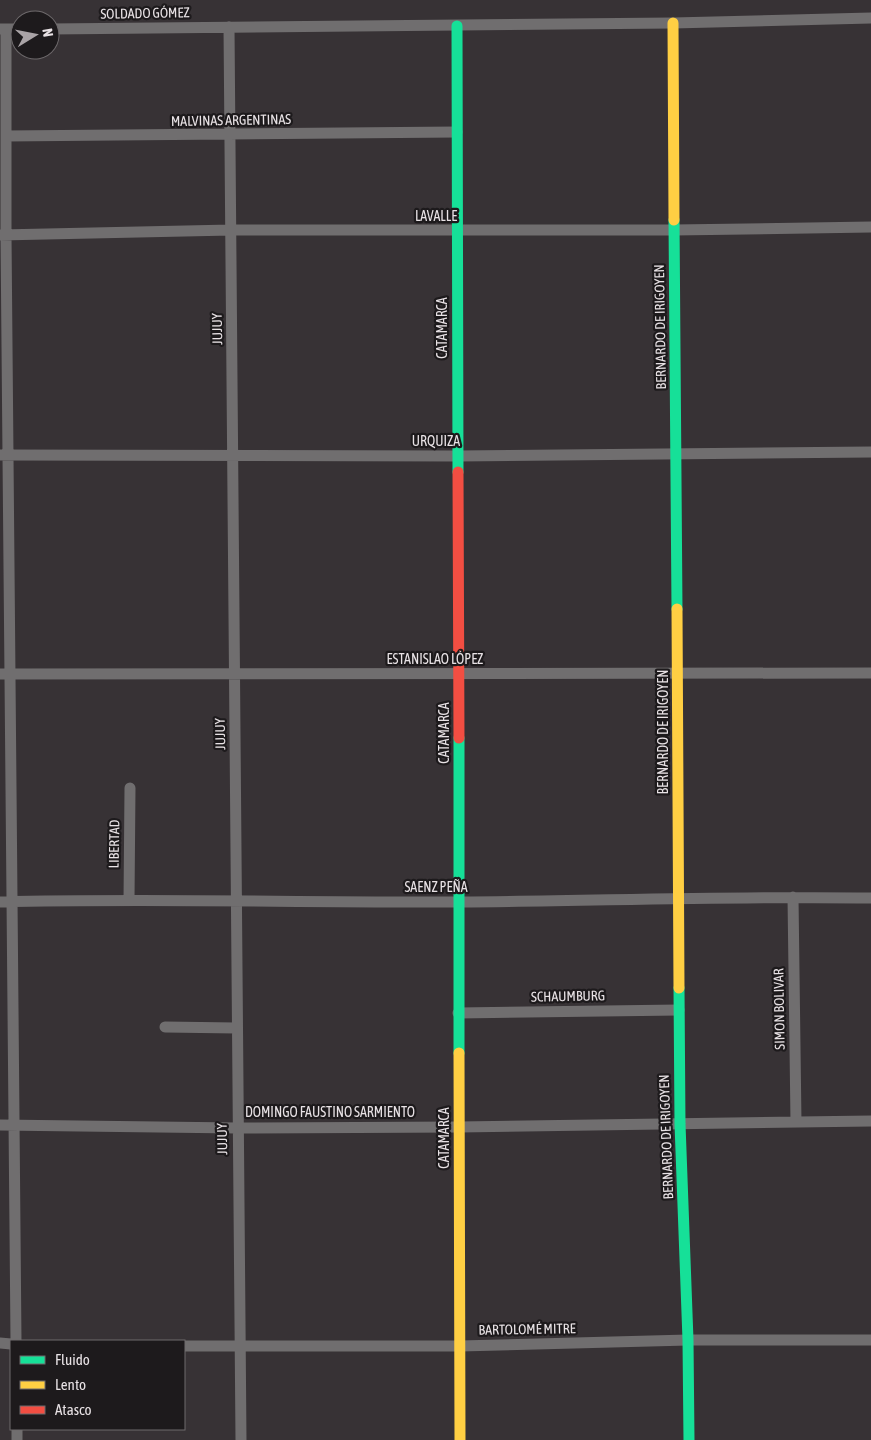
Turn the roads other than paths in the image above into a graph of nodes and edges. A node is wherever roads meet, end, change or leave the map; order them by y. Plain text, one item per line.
1 (871, 18) edge
2 (673, 23) junction
3 (457, 26) junction
4 (229, 27) junction
5 (3, 29) edge
6 (60, 29) edge
7 (457, 132) junction
8 (230, 135) junction
9 (6, 136) junction
10 (871, 227) edge
11 (231, 230) junction
12 (674, 230) junction
13 (457, 231) junction
14 (3, 235) edge
15 (871, 452) edge
16 (4, 455) edge
17 (233, 455) junction
18 (676, 455) junction
19 (458, 456) junction
20 (678, 673) junction
21 (871, 673) edge
22 (5, 674) edge
23 (235, 674) junction
24 (459, 674) junction
25 (130, 788) dead end
26 (792, 897) junction
27 (871, 898) edge
28 (678, 899) junction
29 (129, 900) junction
30 (237, 900) junction
31 (0, 902) edge
32 (12, 902) junction
33 (458, 902) junction
34 (678, 1010) junction
35 (458, 1013) junction
36 (165, 1027) dead end
37 (236, 1028) junction
38 (871, 1121) edge
39 (796, 1122) junction
40 (0, 1124) edge
41 (680, 1124) junction
42 (14, 1125) junction
43 (459, 1127) junction
44 (237, 1128) junction
45 (16, 1340) edge
46 (688, 1340) junction
47 (871, 1340) edge
48 (185, 1346) edge
49 (460, 1346) junction
50 (240, 1347) junction
51 (240, 1440) edge
52 (460, 1440) edge
53 (689, 1440) edge

1 - 2 street, SOLDADO GÓMEZ
2 - 3 street, SOLDADO GÓMEZ
2 - 12 street, BERNARDO DE IRIGOYEN
3 - 4 street, SOLDADO GÓMEZ
3 - 7 street, CATAMARCA
4 - 6 street, SOLDADO GÓMEZ
4 - 8 street, JUJUY
5 - 9 street
7 - 8 street, MALVINAS ARGENTINAS
7 - 13 street, CATAMARCA
8 - 9 street, MALVINAS ARGENTINAS
8 - 11 street, JUJUY
9 - 14 street
10 - 12 street, LAVALLE
11 - 13 street, LAVALLE
11 - 14 street, LAVALLE
11 - 17 street, JUJUY
12 - 13 street, LAVALLE
12 - 18 street, BERNARDO DE IRIGOYEN
13 - 19 street, CATAMARCA
14 - 16 street
15 - 18 street, URQUIZA
16 - 17 street, URQUIZA
16 - 22 street
17 - 19 street, URQUIZA
17 - 23 street, JUJUY
18 - 19 street, URQUIZA
18 - 20 street, BERNARDO DE IRIGOYEN
19 - 24 street, CATAMARCA
20 - 21 street, ESTANISLAO LÓPEZ
20 - 24 street, ESTANISLAO LÓPEZ
20 - 28 street, BERNARDO DE IRIGOYEN
22 - 23 street, ESTANISLAO LÓPEZ
22 - 32 street
23 - 24 street, ESTANISLAO LÓPEZ
23 - 30 street, JUJUY
24 - 33 street, CATAMARCA
25 - 29 street, LIBERTAD
26 - 27 street, SAENZ PEÑA
26 - 28 street, SAENZ PEÑA
26 - 39 street, SIMON BOLIVAR
28 - 33 street, SAENZ PEÑA
28 - 34 street, BERNARDO DE IRIGOYEN
29 - 30 street, SAENZ PEÑA
29 - 32 street, SAENZ PEÑA
30 - 33 street, SAENZ PEÑA
30 - 37 street, JUJUY
31 - 32 street, SAENZ PEÑA
32 - 42 street
33 - 35 street, CATAMARCA
34 - 35 street, SCHAUMBURG
34 - 41 street, BERNARDO DE IRIGOYEN
35 - 43 street, CATAMARCA
36 - 37 street
37 - 44 street, JUJUY
38 - 39 street, DOMINGO FAUSTINO SARMIENTO
39 - 41 street, DOMINGO FAUSTINO SARMIENTO
40 - 42 street, DOMINGO FAUSTINO SARMIENTO
41 - 43 street, DOMINGO FAUSTINO SARMIENTO
41 - 46 street, BERNARDO DE IRIGOYEN
42 - 44 street, DOMINGO FAUSTINO SARMIENTO
42 - 45 street
43 - 44 street, DOMINGO FAUSTINO SARMIENTO
43 - 49 street, CATAMARCA
44 - 50 street, JUJUY
46 - 47 street, BARTOLOMÉ MITRE
46 - 49 street, BARTOLOMÉ MITRE
46 - 53 street, BERNARDO DE IRIGOYEN
48 - 50 street, BARTOLOMÉ MITRE
49 - 50 street, BARTOLOMÉ MITRE
49 - 52 street, CATAMARCA
50 - 51 street, JUJUY

